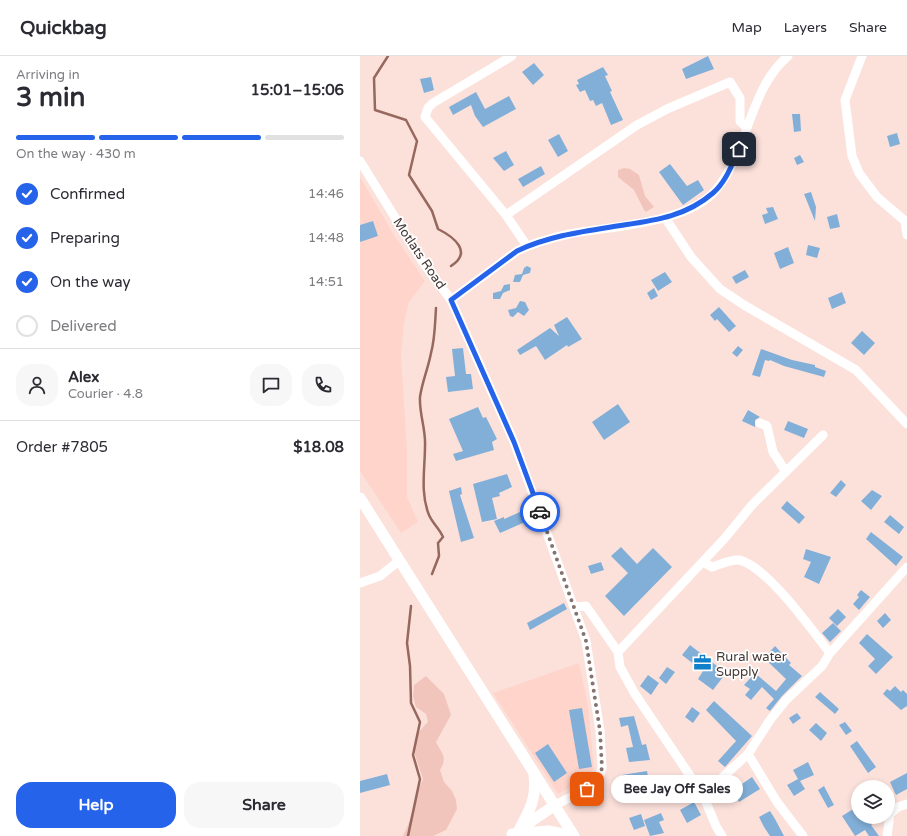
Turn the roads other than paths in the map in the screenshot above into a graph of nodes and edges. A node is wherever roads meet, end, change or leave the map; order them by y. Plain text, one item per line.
1 (512, 56) edge
2 (788, 56) edge
3 (862, 56) edge
4 (747, 128) junction
5 (360, 161) edge
6 (506, 215) junction
7 (666, 219) junction
8 (907, 235) edge
9 (527, 246) junction
10 (451, 300) junction
11 (760, 423) dead end
12 (907, 424) edge
13 (823, 435) dead end
14 (786, 472) junction
15 (360, 498) edge
16 (400, 560) junction
17 (703, 562) junction
18 (907, 567) edge
19 (360, 583) edge
20 (575, 607) junction
21 (618, 652) junction
22 (830, 654) junction
23 (748, 754) junction
24 (534, 771) junction
25 (703, 795) junction
26 (907, 804) edge
27 (555, 805) junction
28 (513, 834) edge
29 (574, 836) edge
30 (722, 836) edge
31 (802, 836) edge
32 (887, 836) edge

1 - 6 street
2 - 4 street
3 - 8 street
4 - 6 street
4 - 7 street
5 - 10 street, Motlats Road
6 - 9 street
7 - 9 street
7 - 12 street
9 - 10 street
10 - 20 street, Motlats Road
11 - 14 street
13 - 14 street
14 - 17 street
15 - 16 main road
16 - 19 street
16 - 24 main road
17 - 21 street
17 - 22 street
18 - 22 street
20 - 21 street
20 - 27 street, Motlats Road
21 - 25 street
22 - 23 street
23 - 25 street
23 - 31 street
24 - 27 main road
24 - 28 main road
25 - 30 street
26 - 32 street
27 - 28 main road
27 - 29 main road
28 - 29 main road

